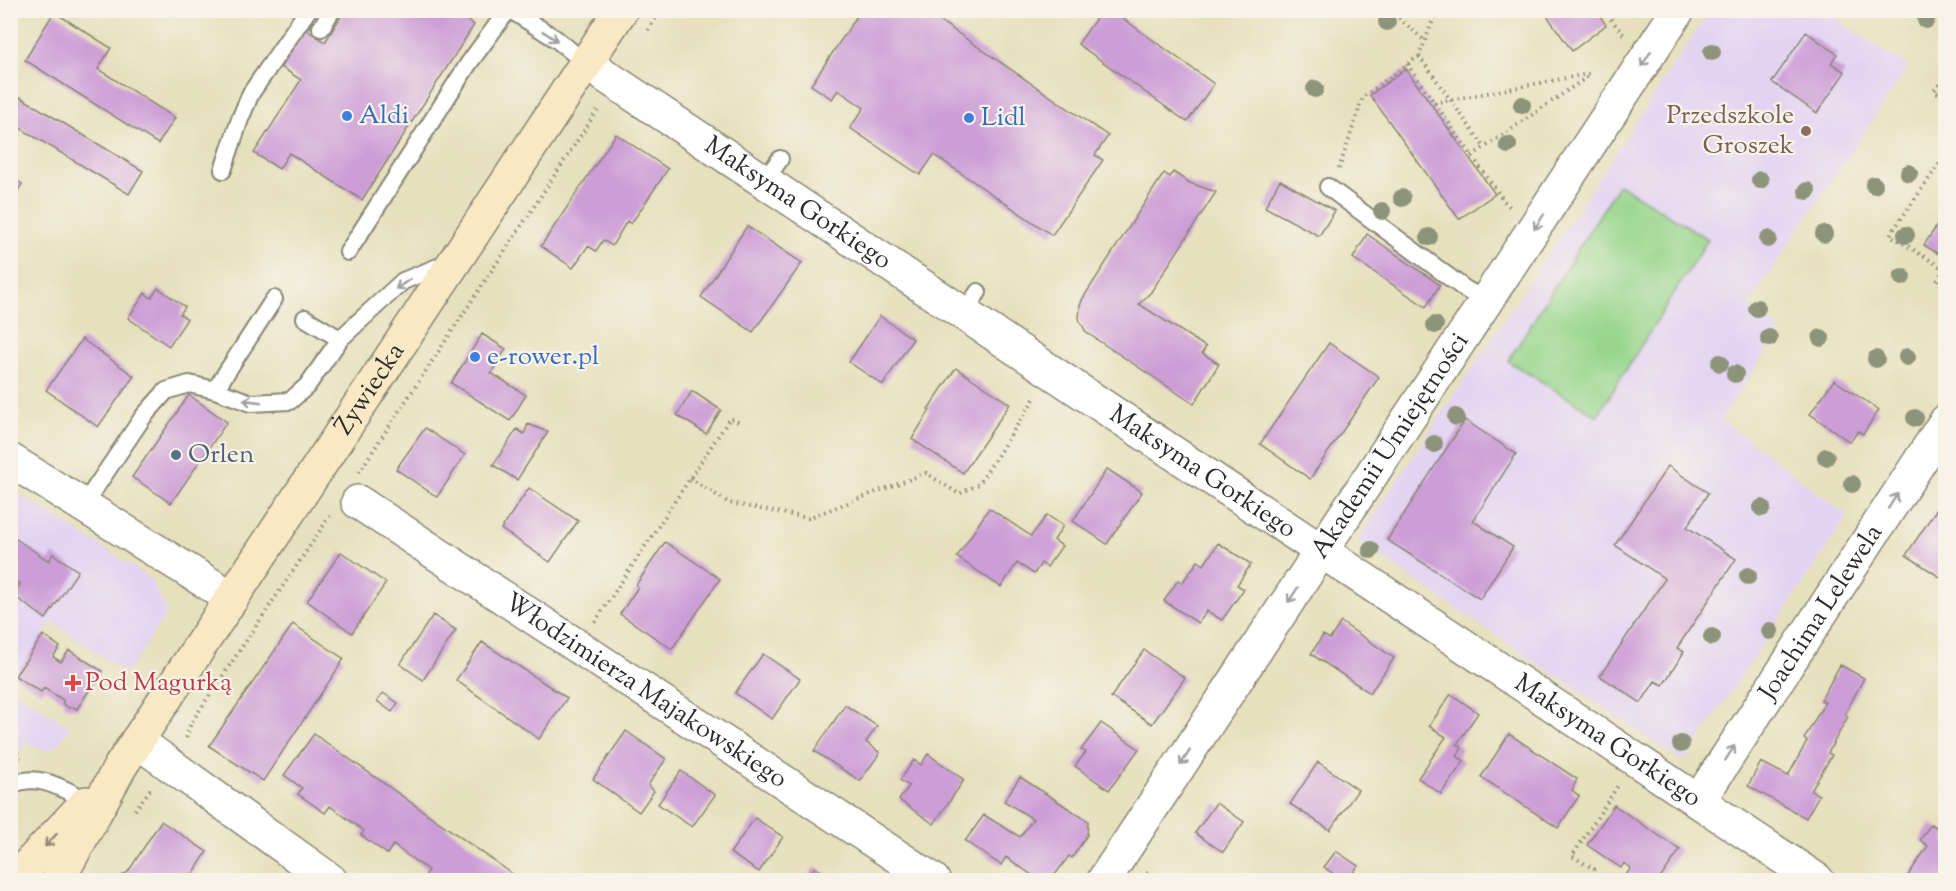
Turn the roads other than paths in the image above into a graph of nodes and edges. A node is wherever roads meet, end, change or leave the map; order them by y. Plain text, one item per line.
1 (308, 10) edge
2 (332, 10) edge
3 (510, 10) edge
4 (621, 10) edge
5 (1678, 10) edge
6 (321, 28) dead end
7 (586, 63) junction
8 (223, 170) dead end
9 (1328, 187) road end
10 (348, 252) dead end
11 (456, 260) junction
12 (274, 299) dead end
13 (1486, 302) junction
14 (305, 318) dead end
15 (340, 339) junction
16 (215, 390) junction
17 (1946, 421) edge
18 (10, 460) edge
19 (358, 502) dead end
20 (83, 506) junction
21 (1321, 553) junction
22 (232, 598) junction
23 (129, 754) junction
24 (10, 786) edge
25 (88, 801) junction
26 (1698, 802) junction
27 (14, 880) edge
28 (58, 880) edge
29 (330, 880) edge
30 (933, 880) edge
31 (1104, 880) edge
32 (1816, 880) edge

1 - 8 lane
2 - 6 lane
3 -> 7 lane
3 - 10 lane
4 - 7 main road, Żywiecka
5 -> 13 street, Akademii Umiejętności
7 - 11 main road, Żywiecka
7 - 21 street, Maksyma Gorkiego
9 - 13 lane
11 -> 15 lane
11 - 22 main road, Żywiecka
12 - 16 lane
13 - 21 street, Akademii Umiejętności
14 - 15 lane
15 -> 16 lane
16 - 20 lane
26 -> 17 street, Joachima Lelewela
18 - 20 street
19 - 30 street, Włodzimierza Majakowskiego
20 - 22 street
21 - 26 street, Maksyma Gorkiego
21 -> 31 street, Akademii Umiejętności
22 - 23 main road, Żywiecka
23 - 25 main road, Żywiecka
23 - 28 main road, Żywiecka
23 - 29 street
24 - 25 lane
25 -> 27 main road, Żywiecka
26 - 32 street, Maksyma Gorkiego

